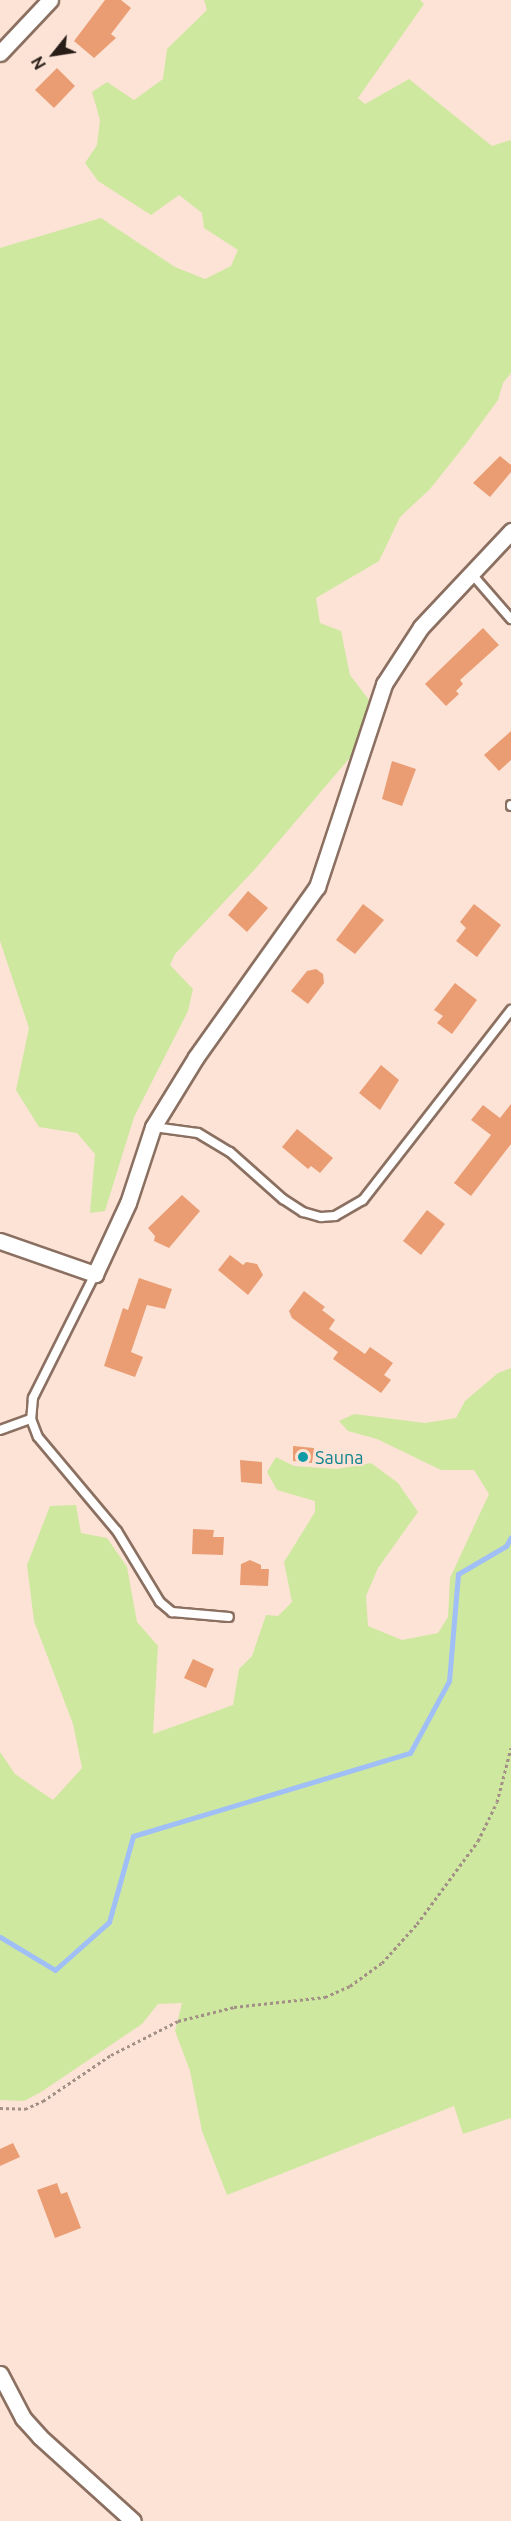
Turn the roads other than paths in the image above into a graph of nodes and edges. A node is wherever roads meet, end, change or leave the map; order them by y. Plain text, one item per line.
1 (50, 0) edge
2 (0, 53) edge
3 (511, 531) edge
4 (471, 573) junction
5 (511, 619) edge
6 (511, 1010) edge
7 (153, 1127) junction
8 (0, 1241) edge
9 (94, 1274) junction
10 (31, 1419) junction
11 (0, 1430) edge
12 (229, 1617) dead end
13 (0, 2374) edge
14 (133, 2521) edge

1 - 2 street
3 - 4 street
4 - 5 lane
4 - 7 street
6 - 7 lane
7 - 9 street
8 - 9 street
9 - 10 lane
10 - 11 lane
10 - 12 lane
13 - 14 street

